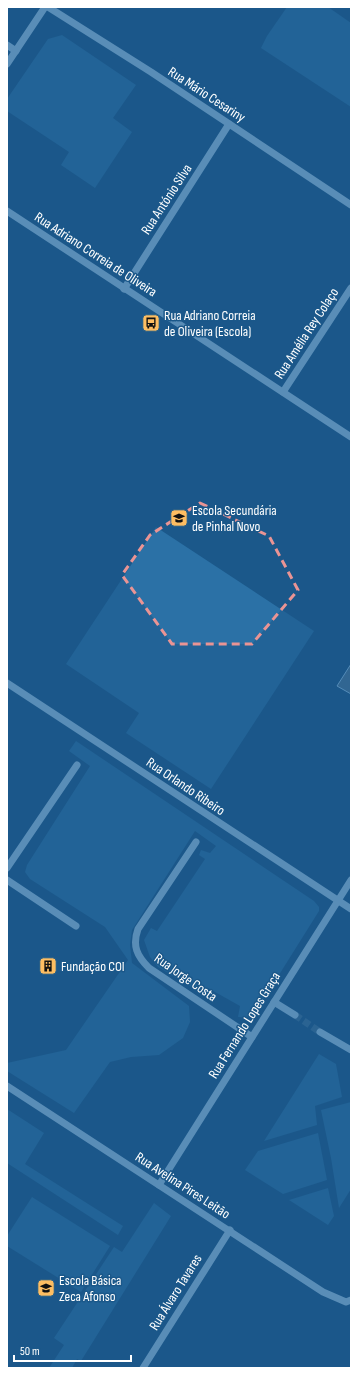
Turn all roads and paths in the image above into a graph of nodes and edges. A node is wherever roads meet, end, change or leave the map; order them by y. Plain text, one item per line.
1 (46, 7) edge
2 (7, 45) edge
3 (16, 51) junction
4 (7, 64) edge
5 (229, 124) junction
6 (351, 205) edge
7 (7, 211) edge
8 (351, 288) edge
9 (124, 289) junction
10 (283, 392) junction
11 (351, 437) edge
12 (7, 683) edge
13 (77, 765) dead end
14 (196, 842) dead end
15 (7, 868) edge
16 (7, 880) edge
17 (351, 880) edge
18 (338, 900) junction
19 (351, 909) edge
20 (76, 926) dead end
21 (274, 1002) junction
22 (295, 1015) tunnel mouth
23 (320, 1032) tunnel mouth
24 (252, 1037) junction
25 (351, 1050) edge
26 (7, 1086) edge
27 (159, 1185) junction
28 (230, 1230) junction
29 (349, 1301) edge
30 (143, 1368) edge

1 - 3 street
1 - 5 street, Rua Mário Cesariny
2 - 3 street
3 - 4 street
5 - 6 street, Rua Mário Cesariny
5 - 9 street, Rua António Silva
7 - 9 street, Rua Adriano Correia de Oliveira
8 - 10 street, Rua Amélia Rey Colaço
9 - 10 street, Rua Adriano Correia de Oliveira
10 - 11 street, Rua Adriano Correia de Oliveira
12 - 18 street, Rua Orlando Ribeiro
13 - 15 street
14 - 24 street, Rua Jorge Costa
16 - 20 street
17 - 18 street, Rua Fernando Lopes Graça
18 - 19 street, Rua Orlando Ribeiro
18 - 21 street, Rua Fernando Lopes Graça
21 - 22 street
21 - 24 street, Rua Fernando Lopes Graça
23 - 25 street
24 - 27 street, Rua Fernando Lopes Graça
26 - 27 street, Rua Avelina Pires Leitão
27 - 28 street, Rua Avelina Pires Leitão
28 - 29 street, Rua Avelina Pires Leitão
28 - 30 street, Rua Álvaro Tavares

